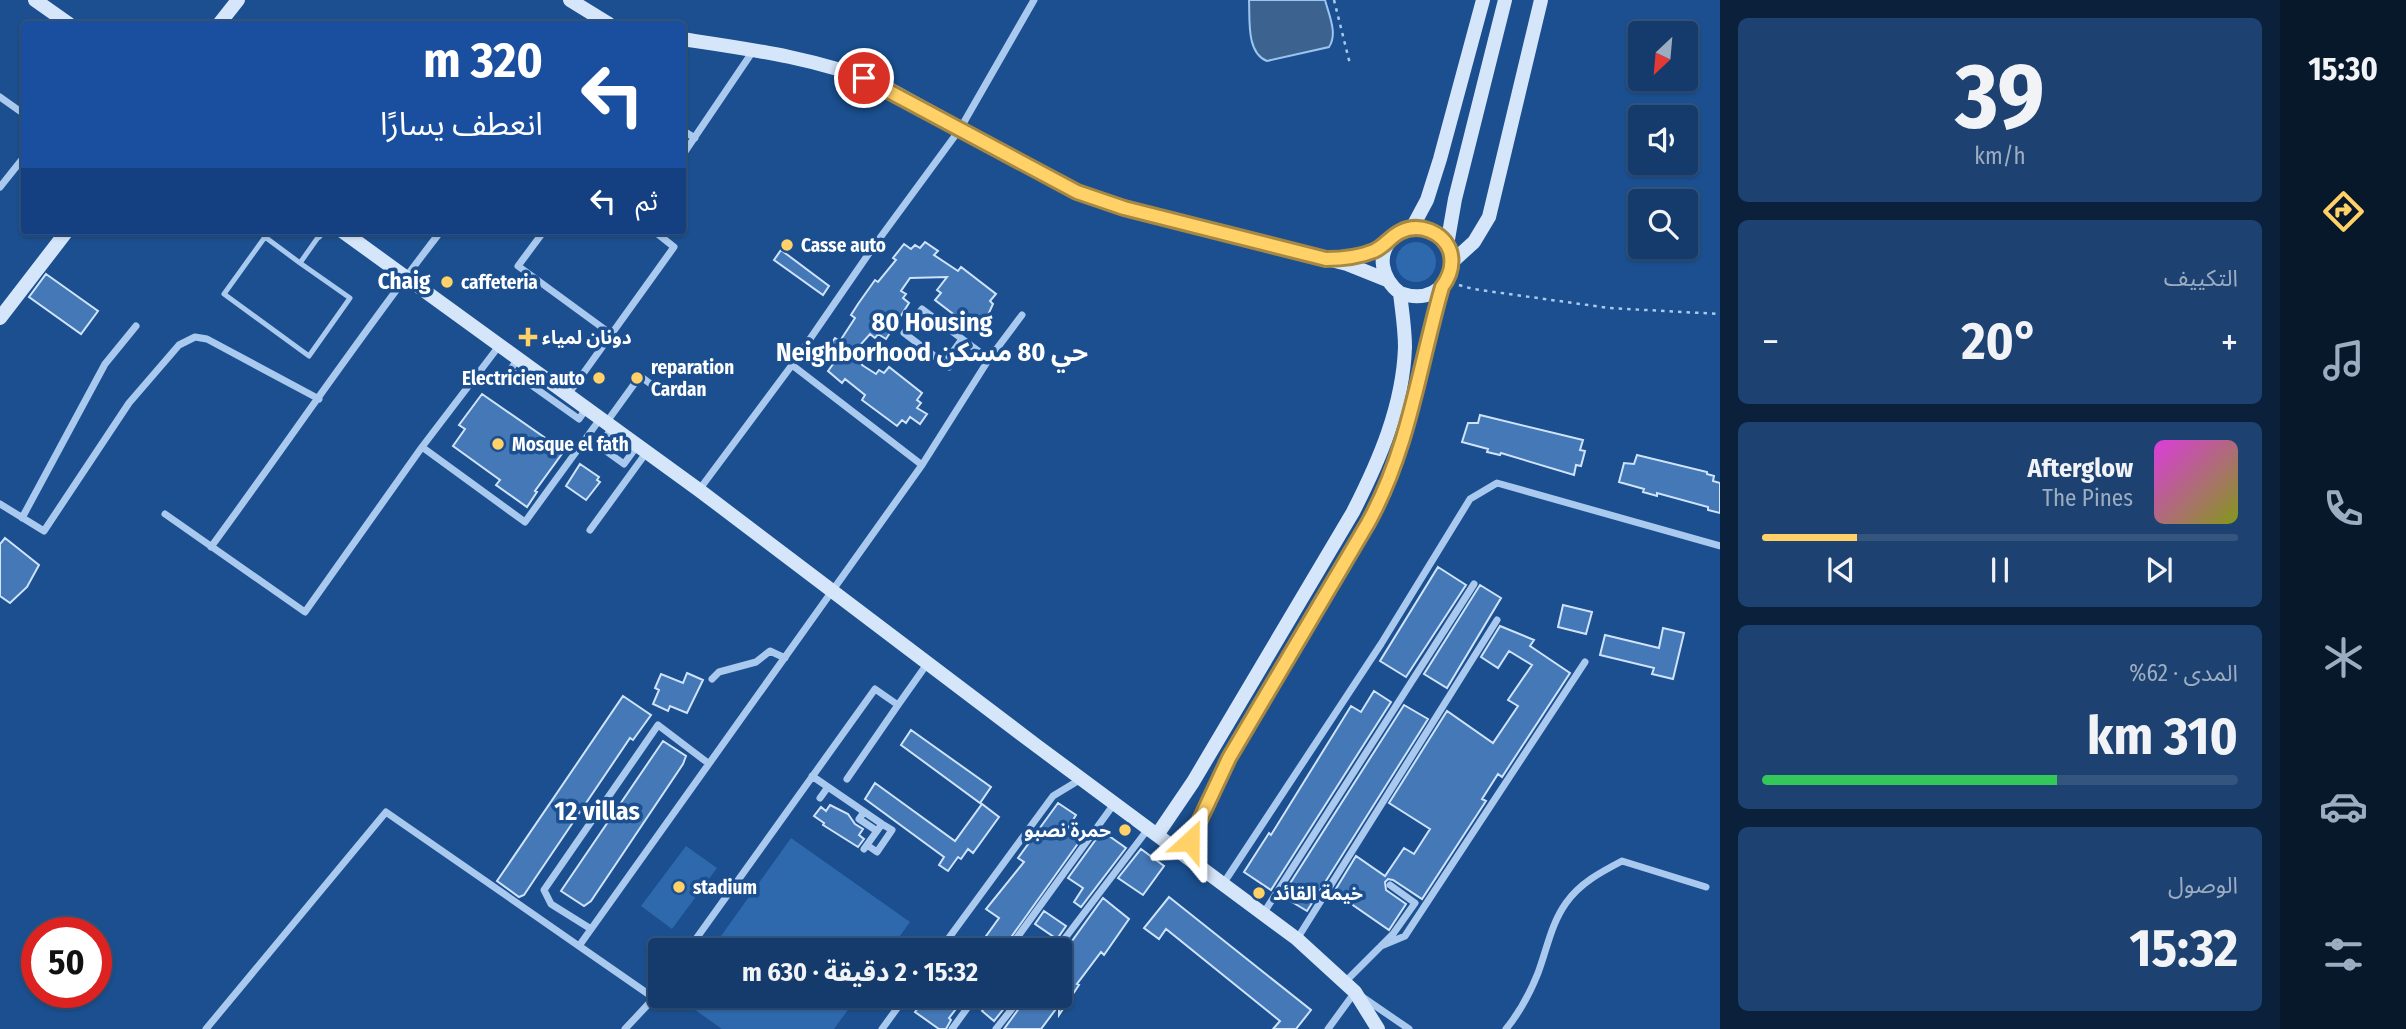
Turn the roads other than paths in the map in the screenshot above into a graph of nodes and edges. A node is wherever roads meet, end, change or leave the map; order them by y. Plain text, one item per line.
1 (35, 0) edge
2 (238, 0) edge
3 (570, 0) edge
4 (1034, 0) edge
5 (1483, 0) edge
6 (1506, 0) edge
7 (1541, 0) edge
8 (65, 21) edge
9 (221, 21) edge
10 (599, 21) edge
11 (686, 39) edge
12 (753, 51) junction
13 (0, 97) edge
14 (21, 112) edge
15 (960, 129) junction
16 (686, 132) edge
17 (695, 138) junction
18 (686, 150) edge
19 (21, 161) edge
20 (0, 187) edge
21 (1412, 228) junction
22 (64, 235) edge
23 (317, 235) edge
24 (347, 235) edge
25 (438, 235) edge
26 (541, 235) edge
27 (659, 235) edge
28 (1387, 245) junction
29 (1447, 245) junction
30 (1326, 259) junction
31 (1452, 262) junction
32 (300, 263) junction
33 (405, 278) junction
34 (1387, 280) junction
35 (1445, 283) junction
36 (1400, 293) junction
37 (1022, 315) dead end
38 (0, 318) edge
39 (136, 326) dead end
40 (611, 334) junction
41 (962, 339) junction
42 (499, 345) junction
43 (518, 359) junction
44 (989, 359) junction
45 (792, 365) junction
46 (652, 385) dead end
47 (567, 396) junction
48 (319, 399) junction
49 (586, 409) junction
50 (606, 424) junction
51 (422, 447) junction
52 (642, 449) junction
53 (922, 465) junction
54 (699, 491) junction
55 (0, 504) edge
56 (165, 514) dead end
57 (22, 518) junction
58 (590, 530) dead end
59 (1720, 546) edge
60 (211, 547) junction
61 (1474, 584) dead end
62 (832, 590) junction
63 (1497, 620) dead end
64 (785, 658) junction
65 (1585, 662) dead end
66 (928, 663) junction
67 (712, 679) dead end
68 (898, 705) junction
69 (708, 763) junction
70 (812, 776) junction
71 (847, 779) dead end
72 (1082, 779) junction
73 (828, 786) junction
74 (820, 798) dead end
75 (1114, 803) junction
76 (879, 827) junction
77 (1153, 832) junction
78 (1184, 855) junction
79 (1223, 884) junction
80 (1391, 886) dead end
81 (1706, 887) dead end
82 (1263, 914) junction
83 (591, 929) junction
84 (697, 938) edge
85 (949, 938) edge
86 (1017, 938) edge
87 (1066, 938) edge
88 (1297, 939) junction
89 (579, 946) junction
90 (1381, 946) junction
91 (1350, 987) junction
92 (648, 994) edge
93 (648, 1004) edge
94 (897, 1008) edge
95 (967, 1008) edge
96 (1012, 1008) edge
97 (206, 1029) edge
98 (625, 1029) edge
99 (882, 1029) edge
100 (952, 1029) edge
101 (996, 1029) edge
102 (1328, 1029) edge
103 (1378, 1029) edge
104 (1409, 1029) edge
105 (1506, 1029) edge

1 - 8 main road
2 - 9 main road
3 - 10 main road
4 - 15 street
5 - 21 main road
6 - 29 main road
7 - 31 main road
11 - 12 main road
12 - 15 main road
12 - 17 street
13 - 14 street
15 - 30 main road
15 - 45 street
16 - 17 street
17 - 18 street
19 - 20 street
21 - 28 main road
21 - 29 main road
22 - 38 main road
23 - 32 lane
24 - 33 main road
25 - 33 street
26 - 40 street
27 - 40 street
28 - 30 main road
28 - 34 main road
29 - 31 main road
30 - 34 main road
31 - 35 main road
32 - 32 lane
33 - 42 main road
33 - 48 street
34 - 36 main road
35 - 36 main road
35 - 78 main road
36 - 77 main road
37 - 44 street
39 - 57 street
40 - 47 street
41 - 41 street
41 - 44 street
42 - 43 main road
42 - 51 street
43 - 47 main road
43 - 49 street
44 - 53 street
45 - 53 street
45 - 54 street
46 - 50 street
47 - 49 main road
48 - 57 street
48 - 60 street
49 - 50 main road
50 - 51 street
50 - 52 main road
50 - 52 street
51 - 60 street
52 - 54 main road
52 - 58 street
53 - 62 street
54 - 62 main road
55 - 57 street
56 - 60 street
59 - 79 street
61 - 82 street
62 - 64 street
62 - 66 main road
63 - 88 street
64 - 67 street
64 - 69 street
65 - 90 street
66 - 68 street
66 - 72 main road
68 - 70 street
68 - 71 street
69 - 83 street
69 - 83 street
70 - 73 street
70 - 84 street
72 - 75 main road
72 - 85 street
73 - 74 street
73 - 76 street
75 - 77 main road
75 - 86 street
76 - 76 street
77 - 78 main road
77 - 87 street
78 - 79 main road
79 - 82 main road
80 - 90 street
81 - 105 street
82 - 88 main road
83 - 89 street
88 - 91 main road
89 - 92 street
89 - 97 street
90 - 91 street
91 - 102 street
91 - 103 main road
91 - 104 street
93 - 98 street
94 - 99 street
95 - 100 street
96 - 101 street

